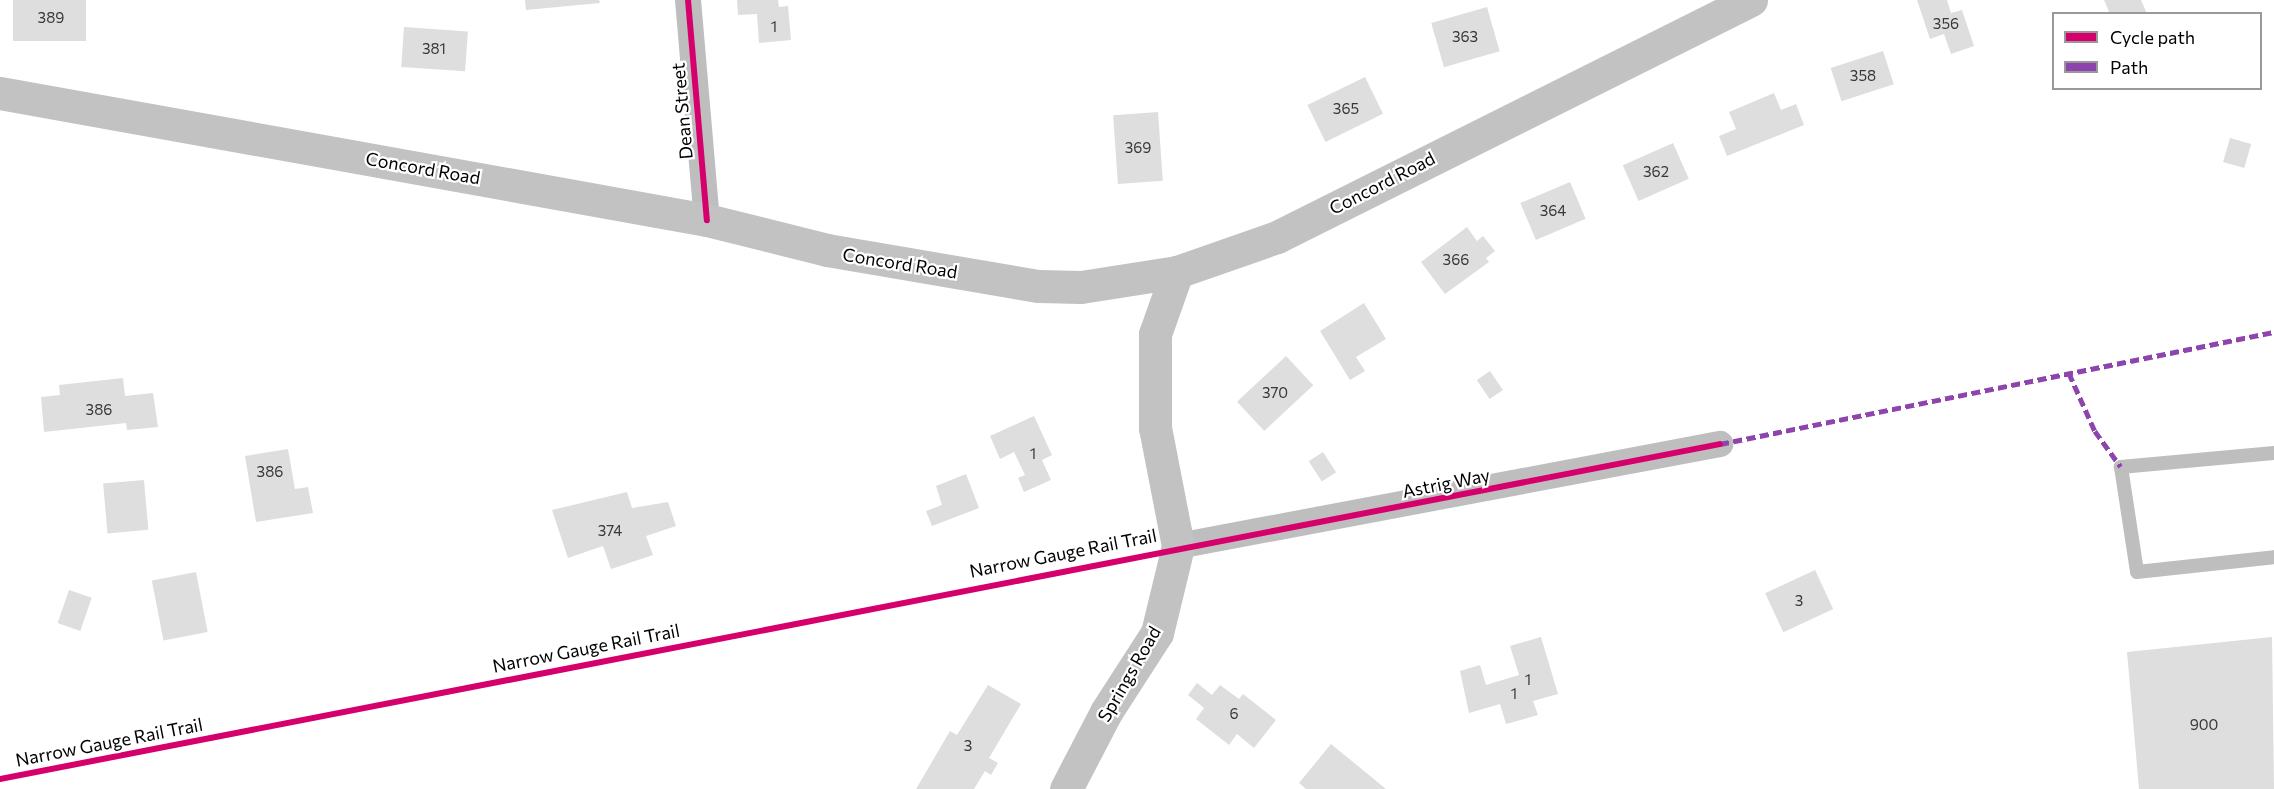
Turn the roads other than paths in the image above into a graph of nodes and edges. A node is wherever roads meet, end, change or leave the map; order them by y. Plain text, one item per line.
1 (688, 0) edge
2 (1751, 0) edge
3 (0, 93) edge
4 (707, 220) junction
5 (1177, 272) junction
6 (1720, 444) dead end
7 (2274, 453) edge
8 (1178, 546) junction
9 (2274, 557) edge
10 (1066, 789) edge

1 - 4 street, Dean Street
2 - 5 main road, Concord Road
3 - 4 main road, Concord Road
4 - 5 main road, Concord Road
5 - 8 main road, Springs Road
6 - 8 street, Astrig Way
7 - 9 lane
8 - 10 main road, Springs Road

